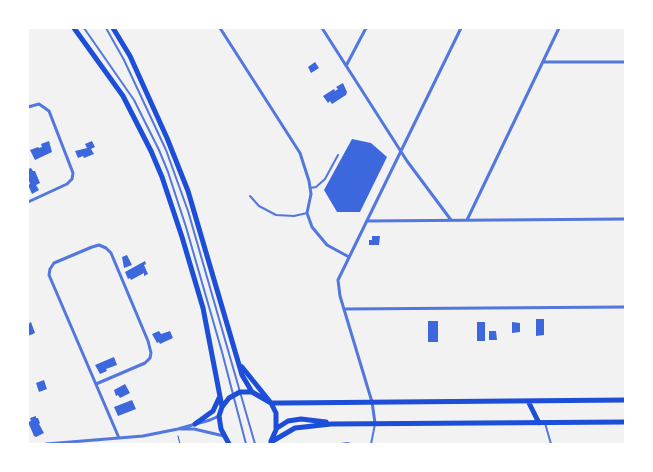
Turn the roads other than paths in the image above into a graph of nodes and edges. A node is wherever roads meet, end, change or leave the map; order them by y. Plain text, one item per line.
1 (74, 28) edge
2 (84, 28) edge
3 (106, 28) edge
4 (113, 28) edge
5 (220, 28) edge
6 (322, 28) edge
7 (366, 28) edge
8 (461, 28) edge
9 (560, 28) edge
10 (543, 62) junction
11 (626, 62) edge
12 (346, 66) junction
13 (29, 106) edge
14 (401, 151) junction
15 (338, 155) dead end
16 (310, 188) junction
17 (250, 196) dead end
18 (28, 202) edge
19 (307, 213) junction
20 (626, 219) edge
21 (451, 220) junction
22 (467, 220) junction
23 (367, 221) junction
24 (349, 257) junction
25 (626, 307) edge
26 (344, 309) junction
27 (237, 358) junction
28 (96, 384) junction
29 (240, 392) junction
30 (252, 392) junction
31 (234, 394) junction
32 (219, 395) junction
33 (626, 400) edge
34 (528, 401) junction
35 (372, 402) junction
36 (271, 403) junction
37 (222, 408) junction
38 (219, 416) junction
39 (626, 422) edge
40 (542, 423) junction
41 (194, 424) junction
42 (331, 424) junction
43 (375, 424) junction
44 (177, 429) junction
45 (276, 430) junction
46 (225, 436) junction
47 (118, 438) junction
48 (46, 444) edge
49 (53, 444) edge
50 (229, 444) edge
51 (234, 444) edge
52 (246, 444) edge
53 (255, 444) edge
54 (270, 444) edge
55 (342, 444) edge
56 (351, 444) edge
57 (371, 444) edge
58 (551, 444) edge

1 - 32 main road
2 - 31 lane
3 - 29 lane
4 - 27 main road
5 - 16 street
6 - 12 street
7 - 12 street
8 - 14 street
9 - 10 street
10 - 11 street
10 - 22 street
12 - 14 street
13 - 18 street
14 - 21 street
14 - 23 street
15 - 16 lane
16 - 19 street
17 - 19 lane
19 - 24 street
20 - 22 street
21 - 22 street
21 - 23 street
23 - 24 street
24 - 26 street
25 - 26 street
26 - 35 street
27 - 30 main road
27 - 36 main road
28 - 28 street
28 - 47 street
29 - 30 main road
29 - 31 main road
29 - 53 lane
30 - 36 main road
31 - 37 main road
31 - 52 lane
32 - 37 main road
32 - 41 main road
33 - 34 main road
34 - 35 main road
34 - 40 main road
35 - 36 main road
35 - 43 street
36 - 45 main road
37 - 38 main road
38 - 41 street
38 - 46 main road
39 - 40 main road
40 - 43 main road
40 - 58 lane
41 - 44 street
42 - 43 main road
42 - 45 main road
42 - 54 main road
43 - 57 lane
44 - 46 street
44 - 47 street
45 - 54 main road
46 - 50 main road
46 - 51 main road
47 - 49 street
48 - 49 street
55 - 56 lane

